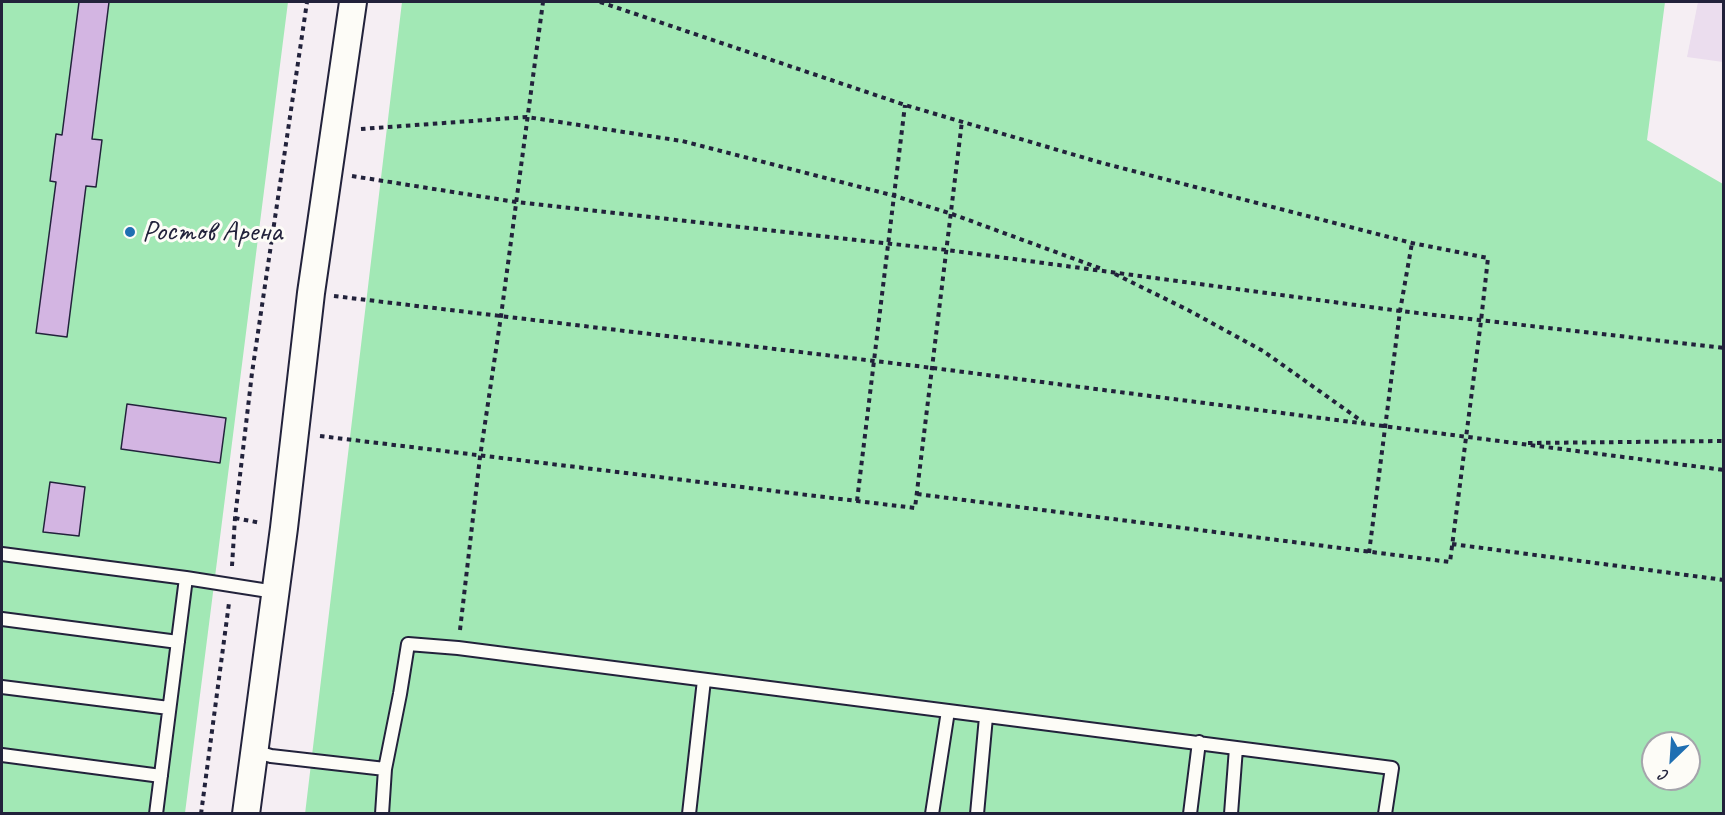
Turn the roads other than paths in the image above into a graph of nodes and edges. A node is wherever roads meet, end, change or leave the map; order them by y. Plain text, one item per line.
1 (353, 2) edge
2 (2, 554) edge
3 (186, 578) junction
4 (275, 592) junction
5 (2, 619) edge
6 (178, 642) junction
7 (704, 680) junction
8 (2, 687) edge
9 (169, 708) junction
10 (948, 711) junction
11 (986, 717) junction
12 (1199, 742) junction
13 (1236, 748) junction
14 (254, 751) junction
15 (2, 755) edge
16 (385, 769) junction
17 (161, 776) junction
18 (156, 813) edge
19 (246, 813) edge
20 (382, 813) edge
21 (689, 813) edge
22 (932, 813) edge
23 (977, 813) edge
24 (1190, 813) edge
25 (1231, 813) edge
26 (1385, 813) edge

1 - 4 street
2 - 3 lane
3 - 4 lane
3 - 6 lane
4 - 14 street
5 - 6 lane
6 - 9 lane
7 - 10 lane
7 - 16 lane
7 - 21 lane
8 - 9 lane
9 - 17 lane
10 - 11 lane
10 - 22 lane
11 - 12 lane
11 - 23 lane
12 - 13 lane
12 - 24 lane
13 - 25 lane
13 - 26 lane
14 - 16 lane
14 - 19 street
15 - 17 lane
16 - 20 lane
17 - 18 lane

